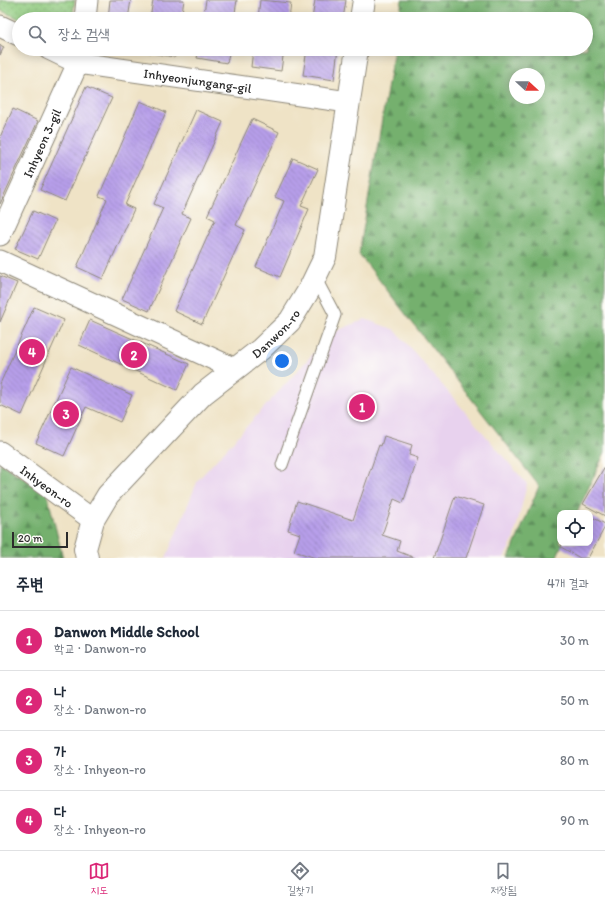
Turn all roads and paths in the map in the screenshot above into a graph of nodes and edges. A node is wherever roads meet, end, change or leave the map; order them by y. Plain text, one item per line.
1 (87, 0) edge
2 (364, 0) edge
3 (85, 12) edge
4 (362, 12) edge
5 (0, 26) edge
6 (12, 32) edge
7 (79, 56) edge
8 (356, 56) edge
9 (348, 102) junction
10 (0, 235) edge
11 (0, 261) edge
12 (315, 277) junction
13 (234, 368) junction
14 (0, 452) edge
15 (282, 465) dead end
16 (93, 520) junction
17 (87, 558) edge

1 - 3 street
2 - 4 street
5 - 6 street
7 - 9 street, Inhyeonjungang-gil
7 - 10 street, Inhyeon 3-gil
8 - 9 street, Danwon-ro
9 - 12 street, Danwon-ro
11 - 13 street
12 - 13 street, Danwon-ro
12 - 15 lane
13 - 16 street, Danwon-ro
14 - 16 street, Inhyeon-ro
16 - 17 street, Danwon-ro

